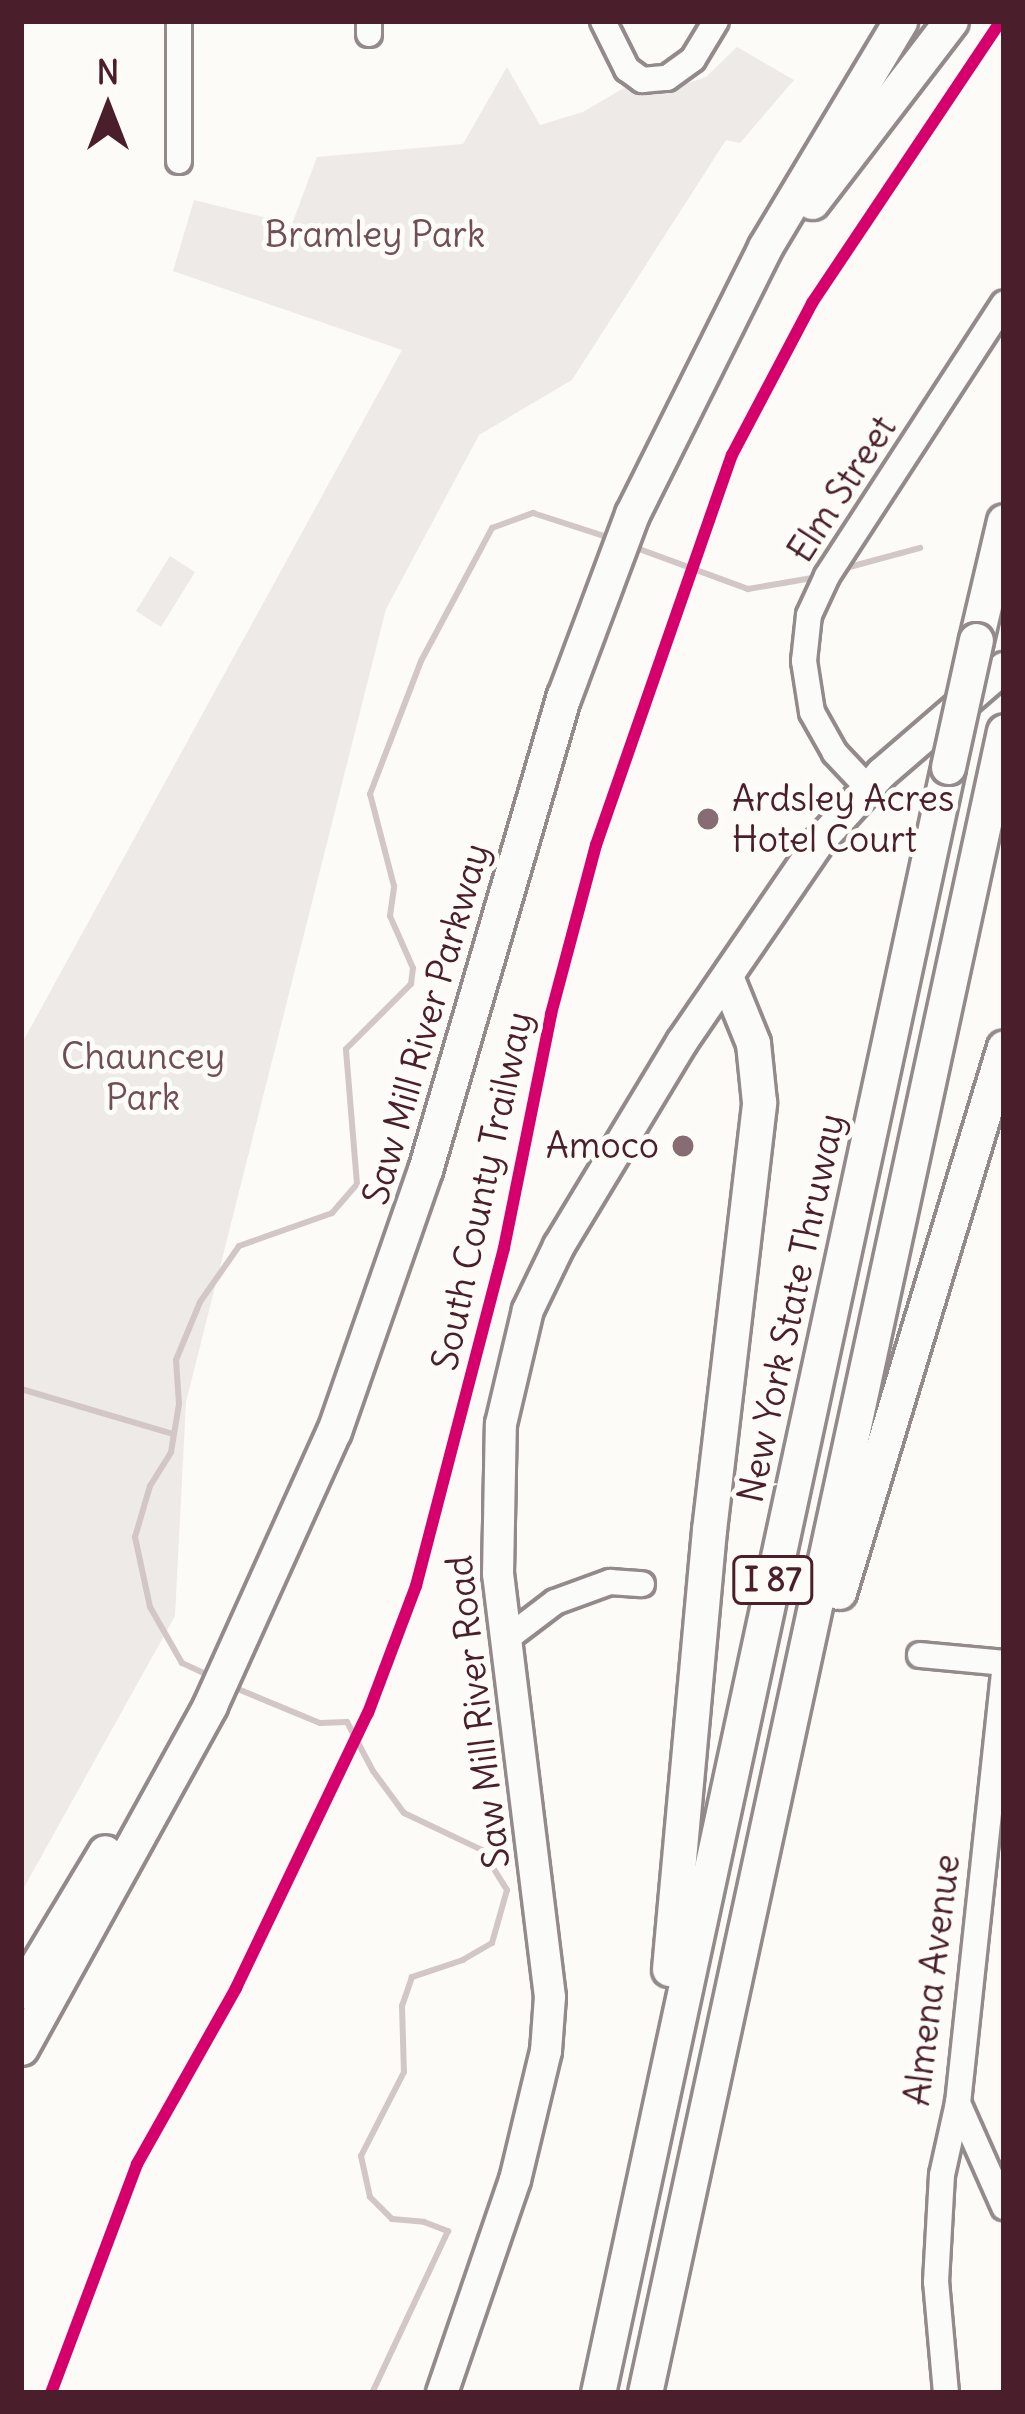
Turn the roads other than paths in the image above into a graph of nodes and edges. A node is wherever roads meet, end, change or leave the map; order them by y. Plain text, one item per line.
1 (179, 21) edge
2 (603, 21) edge
3 (716, 21) edge
4 (874, 21) edge
5 (900, 21) edge
6 (951, 21) edge
7 (179, 160) dead end
8 (1004, 303) edge
9 (704, 363) junction
10 (622, 510) junction
11 (1004, 521) edge
12 (1004, 668) edge
13 (1004, 731) edge
14 (867, 787) junction
15 (727, 979) junction
16 (1004, 1047) edge
17 (642, 1584) dead end
18 (506, 1640) junction
19 (920, 1654) dead end
20 (1004, 1663) edge
21 (1004, 1673) edge
22 (200, 1700) junction
23 (779, 1777) junction
24 (21, 1992) edge
25 (21, 2048) edge
26 (958, 2103) junction
27 (644, 2180) junction
28 (1004, 2207) edge
29 (442, 2393) edge
30 (598, 2393) edge
31 (646, 2393) edge
32 (946, 2393) edge

1 - 7 street
2 - 3 street
4 - 10 highway, Saw Mill River Parkway
5 - 9 highway, Saw Mill River Parkway
6 - 9 highway
8 - 14 street, Elm Street
9 - 10 highway, Saw Mill River Parkway
10 - 22 highway, Saw Mill River Parkway
11 - 27 highway, New York State Thruway / I 87, bridge
12 - 14 main road, Saw Mill River Road
13 - 23 highway, I 87
14 - 15 main road, Saw Mill River Road
15 - 18 main road, Saw Mill River Road
15 - 27 highway
16 - 23 highway
17 - 18 street
18 - 29 main road, Saw Mill River Road
19 - 20 street
21 - 26 street, Almena Avenue
22 - 24 highway, Saw Mill River Parkway
22 - 25 highway, Saw Mill River Parkway
23 - 31 highway, I 87
26 - 28 street
26 - 32 street, Almena Avenue
27 - 30 highway, New York State Thruway / I 87

